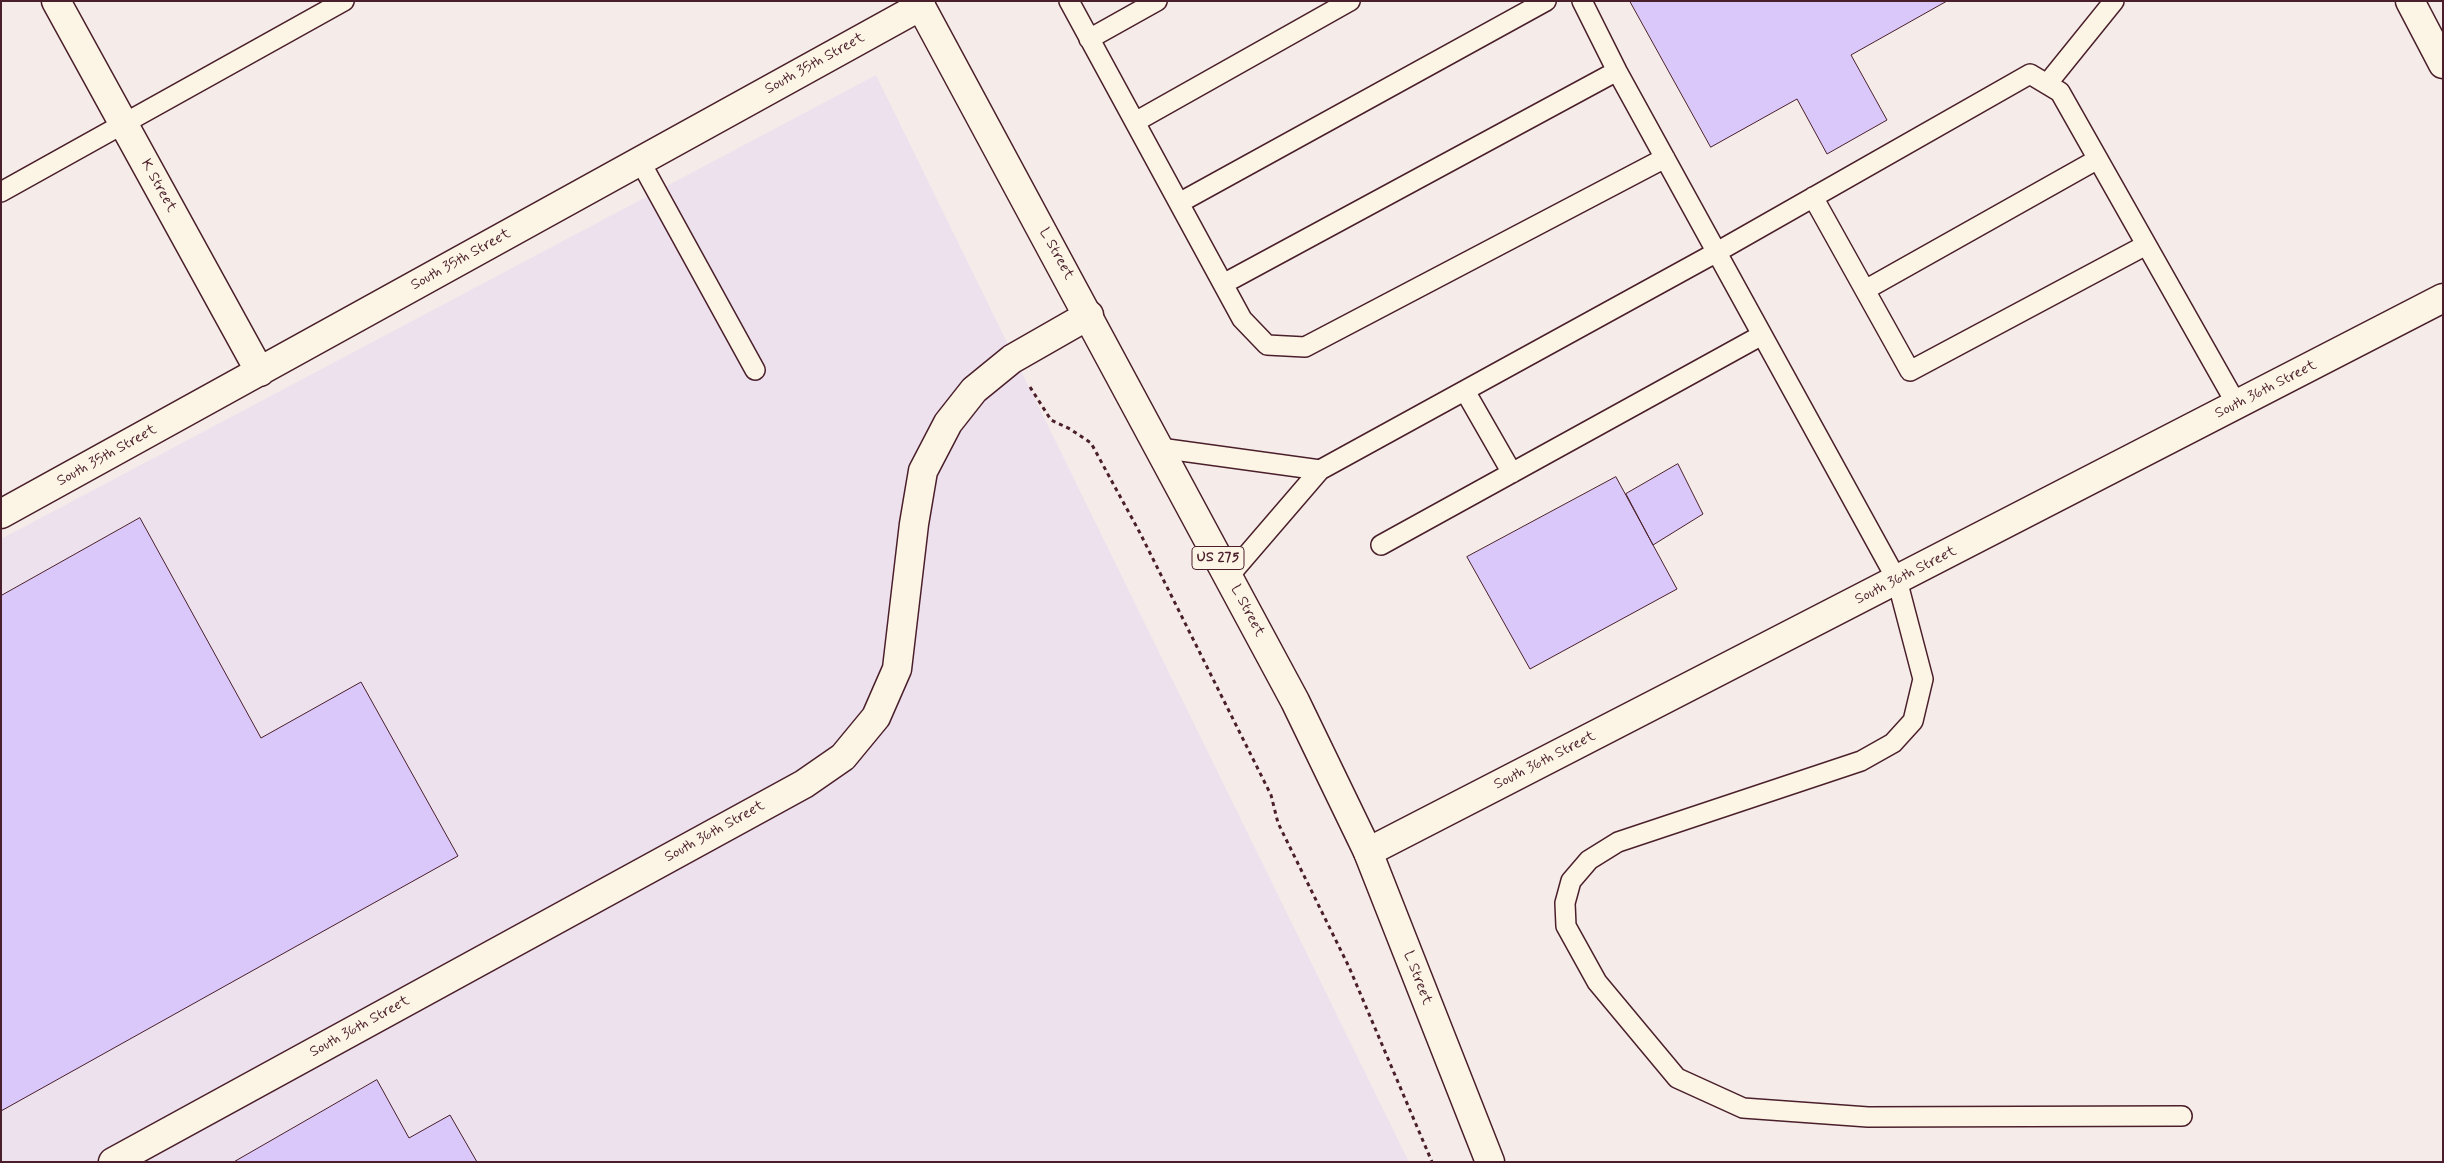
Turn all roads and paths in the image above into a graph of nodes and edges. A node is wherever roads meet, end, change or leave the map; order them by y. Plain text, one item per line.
1 (56, 1) edge
2 (344, 1) edge
3 (1069, 1) edge
4 (1157, 1) edge
5 (1350, 1) edge
6 (1546, 1) edge
7 (1582, 1) edge
8 (2114, 1) edge
9 (2410, 1) edge
10 (923, 3) edge
11 (1089, 39) junction
12 (2443, 64) edge
13 (1617, 71) junction
14 (2047, 84) junction
15 (1135, 122) junction
16 (124, 123) junction
17 (1665, 158) junction
18 (2098, 159) junction
19 (640, 161) junction
20 (1, 192) edge
21 (1813, 197) junction
22 (1179, 203) junction
23 (2146, 245) junction
24 (1717, 252) junction
25 (1224, 284) junction
26 (1865, 290) junction
27 (2443, 298) edge
28 (1089, 315) junction
29 (1762, 335) junction
30 (1012, 359) junction
31 (755, 370) dead end
32 (260, 372) junction
33 (1466, 391) junction
34 (2237, 405) junction
35 (1160, 448) junction
36 (1320, 470) junction
37 (1512, 473) junction
38 (1, 514) edge
39 (1381, 545) dead end
40 (1228, 577) junction
41 (1897, 580) junction
42 (1368, 852) junction
43 (2182, 1116) dead end
44 (113, 1162) edge
45 (1432, 1162) edge
46 (1490, 1162) edge

1 - 16 street, K Street
2 - 16 lane
3 - 11 lane
4 - 11 lane
5 - 15 lane
6 - 22 lane
7 - 13 lane
8 - 14 lane
9 - 12 street
10 - 19 street, South 35th Street
10 - 28 street, L Street / US 275
11 - 15 lane
13 - 17 lane
13 - 25 lane
14 - 18 lane
14 - 21 lane
15 - 22 lane
16 - 20 lane
16 - 32 street, K Street
17 - 24 lane
17 - 25 lane
18 - 23 lane
18 - 26 lane
19 - 31 lane
19 - 32 street, South 35th Street
21 - 24 lane
21 - 26 lane
22 - 25 lane
23 - 26 lane
23 - 34 lane
24 - 29 lane
24 - 33 lane
27 - 34 street, South 36th Street
28 - 30 street, South 36th Street
28 - 35 street, L Street / US 275
29 - 37 lane
29 - 41 lane
30 - 44 street, South 36th Street
30 - 45 path
32 - 38 street, South 35th Street
33 - 36 lane
33 - 37 lane
34 - 41 street, South 36th Street
35 - 36 lane
35 - 40 street, L Street / US 275
36 - 40 lane
37 - 39 lane
40 - 42 street, L Street / US 275
41 - 42 street, South 36th Street
41 - 43 lane
42 - 46 street, L Street / US 275

